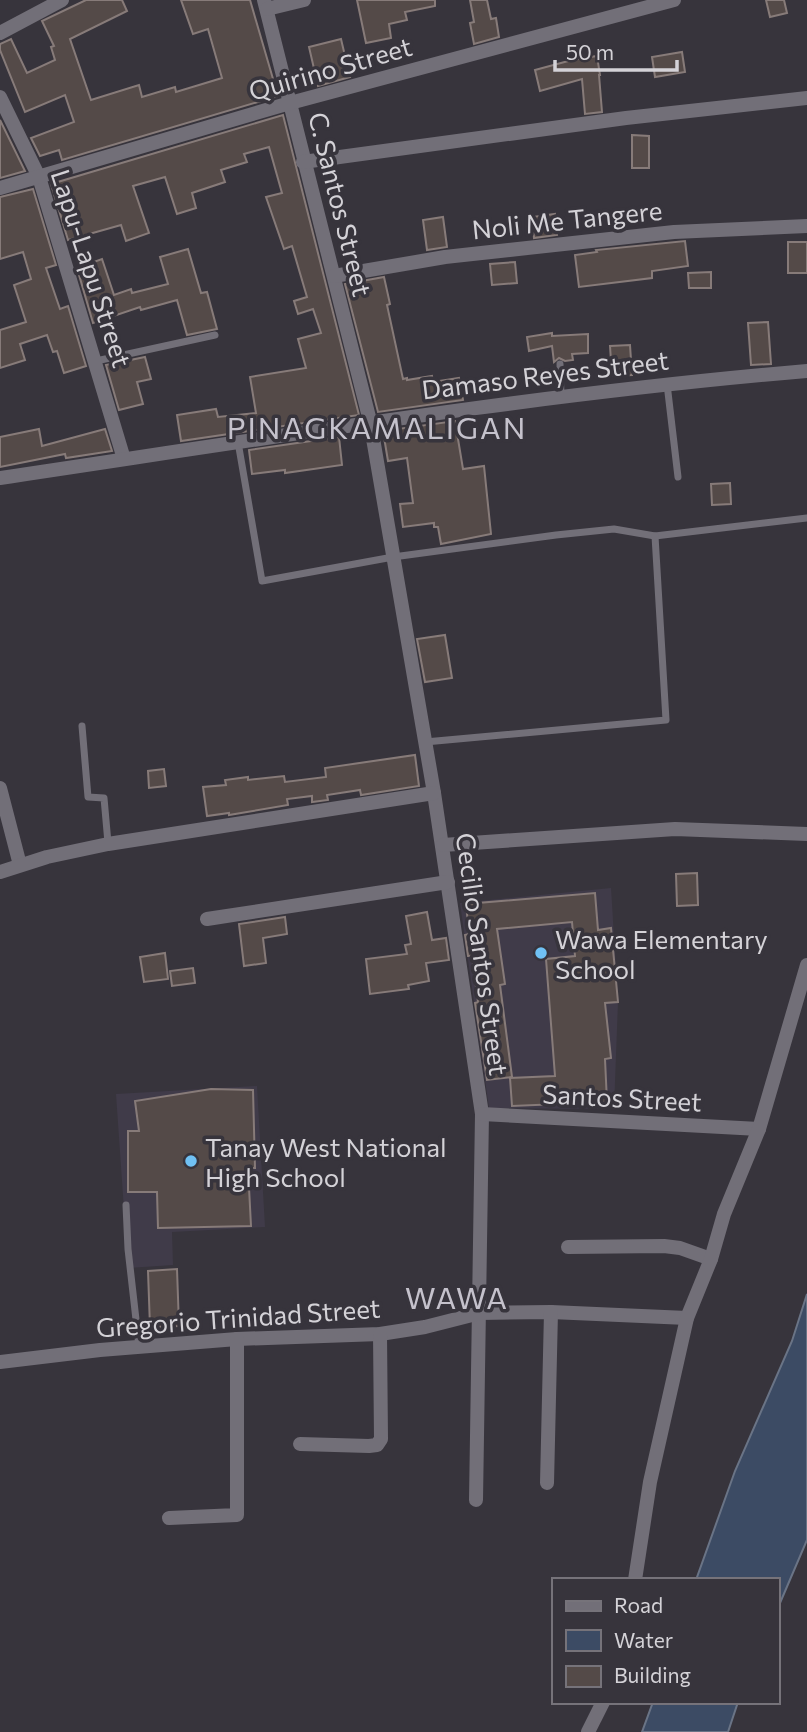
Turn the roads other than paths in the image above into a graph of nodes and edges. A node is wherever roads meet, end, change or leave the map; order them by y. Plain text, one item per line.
1 (62, 0) edge
2 (304, 0) edge
3 (674, 0) edge
4 (265, 5) edge
5 (0, 33) edge
6 (0, 97) edge
7 (807, 98) edge
8 (290, 103) junction
9 (303, 162) junction
10 (39, 177) junction
11 (0, 188) edge
12 (807, 226) edge
13 (334, 276) junction
14 (215, 335) dead end
15 (96, 361) junction
16 (560, 364) dead end
17 (807, 371) edge
18 (667, 383) junction
19 (561, 396) junction
20 (370, 421) junction
21 (238, 442) junction
22 (124, 459) junction
23 (678, 477) dead end
24 (0, 478) edge
25 (807, 518) edge
26 (654, 536) junction
27 (393, 557) junction
28 (82, 726) dead end
29 (424, 742) junction
30 (0, 788) edge
31 (434, 793) junction
32 (807, 834) edge
33 (108, 844) junction
34 (443, 845) junction
35 (20, 865) junction
36 (0, 872) edge
37 (448, 881) junction
38 (207, 919) dead end
39 (807, 965) edge
40 (482, 1114) junction
41 (759, 1129) junction
42 (126, 1205) dead end
43 (568, 1247) dead end
44 (710, 1259) junction
45 (551, 1312) junction
46 (480, 1313) junction
47 (687, 1318) junction
48 (380, 1334) junction
49 (237, 1339) junction
50 (139, 1347) junction
51 (0, 1362) edge
52 (300, 1444) dead end
53 (547, 1483) dead end
54 (476, 1500) dead end
55 (169, 1518) dead end
56 (635, 1578) edge
57 (602, 1704) edge
58 (588, 1732) edge

1 - 5 street
2 - 4 street
3 - 8 street, Quirino Street
4 - 8 street, C. Santos Street
6 - 10 street, Lapu-Lapu Street
7 - 9 street
8 - 9 street, C. Santos Street
8 - 10 street, Quirino Street
9 - 13 street, C. Santos Street
10 - 11 street, Quirino Street
10 - 15 street, Lapu-Lapu Street
12 - 13 street, Noli Me Tangere
13 - 20 street, C. Santos Street
14 - 15 lane
15 - 22 street, Lapu-Lapu Street
16 - 19 lane
17 - 18 street, Damaso Reyes Street
18 - 19 street, Damaso Reyes Street
18 - 23 lane
19 - 20 street, Damaso Reyes Street
20 - 21 street, Damaso Reyes Street
20 - 27 street, Cecilio Santos Street
21 - 22 street, Damaso Reyes Street
21 - 27 lane
22 - 24 street, Damaso Reyes Street
25 - 26 lane
26 - 27 lane
26 - 29 lane
27 - 29 street, Cecilio Santos Street
28 - 33 lane
29 - 31 street, Cecilio Santos Street
30 - 35 street
31 - 33 street
31 - 34 street, Cecilio Santos Street
32 - 34 street
33 - 35 street
34 - 37 street, Cecilio Santos Street
35 - 36 street
37 - 38 street
37 - 40 street, Cecilio Santos Street
39 - 41 street
40 - 41 street, Santos Street
40 - 46 street, Cecilio Santos Street
41 - 44 street
42 - 50 lane
43 - 44 street
44 - 47 street
45 - 46 street, Gregorio Trinidad Street
45 - 47 street, Gregorio Trinidad Street
45 - 53 street
46 - 48 street, Gregorio Trinidad Street
46 - 54 street, Cecilio Santos Street
47 - 56 street
48 - 49 street, Gregorio Trinidad Street
48 - 52 street
49 - 50 street, Gregorio Trinidad Street
49 - 55 street
50 - 51 street, Gregorio Trinidad Street
57 - 58 street

